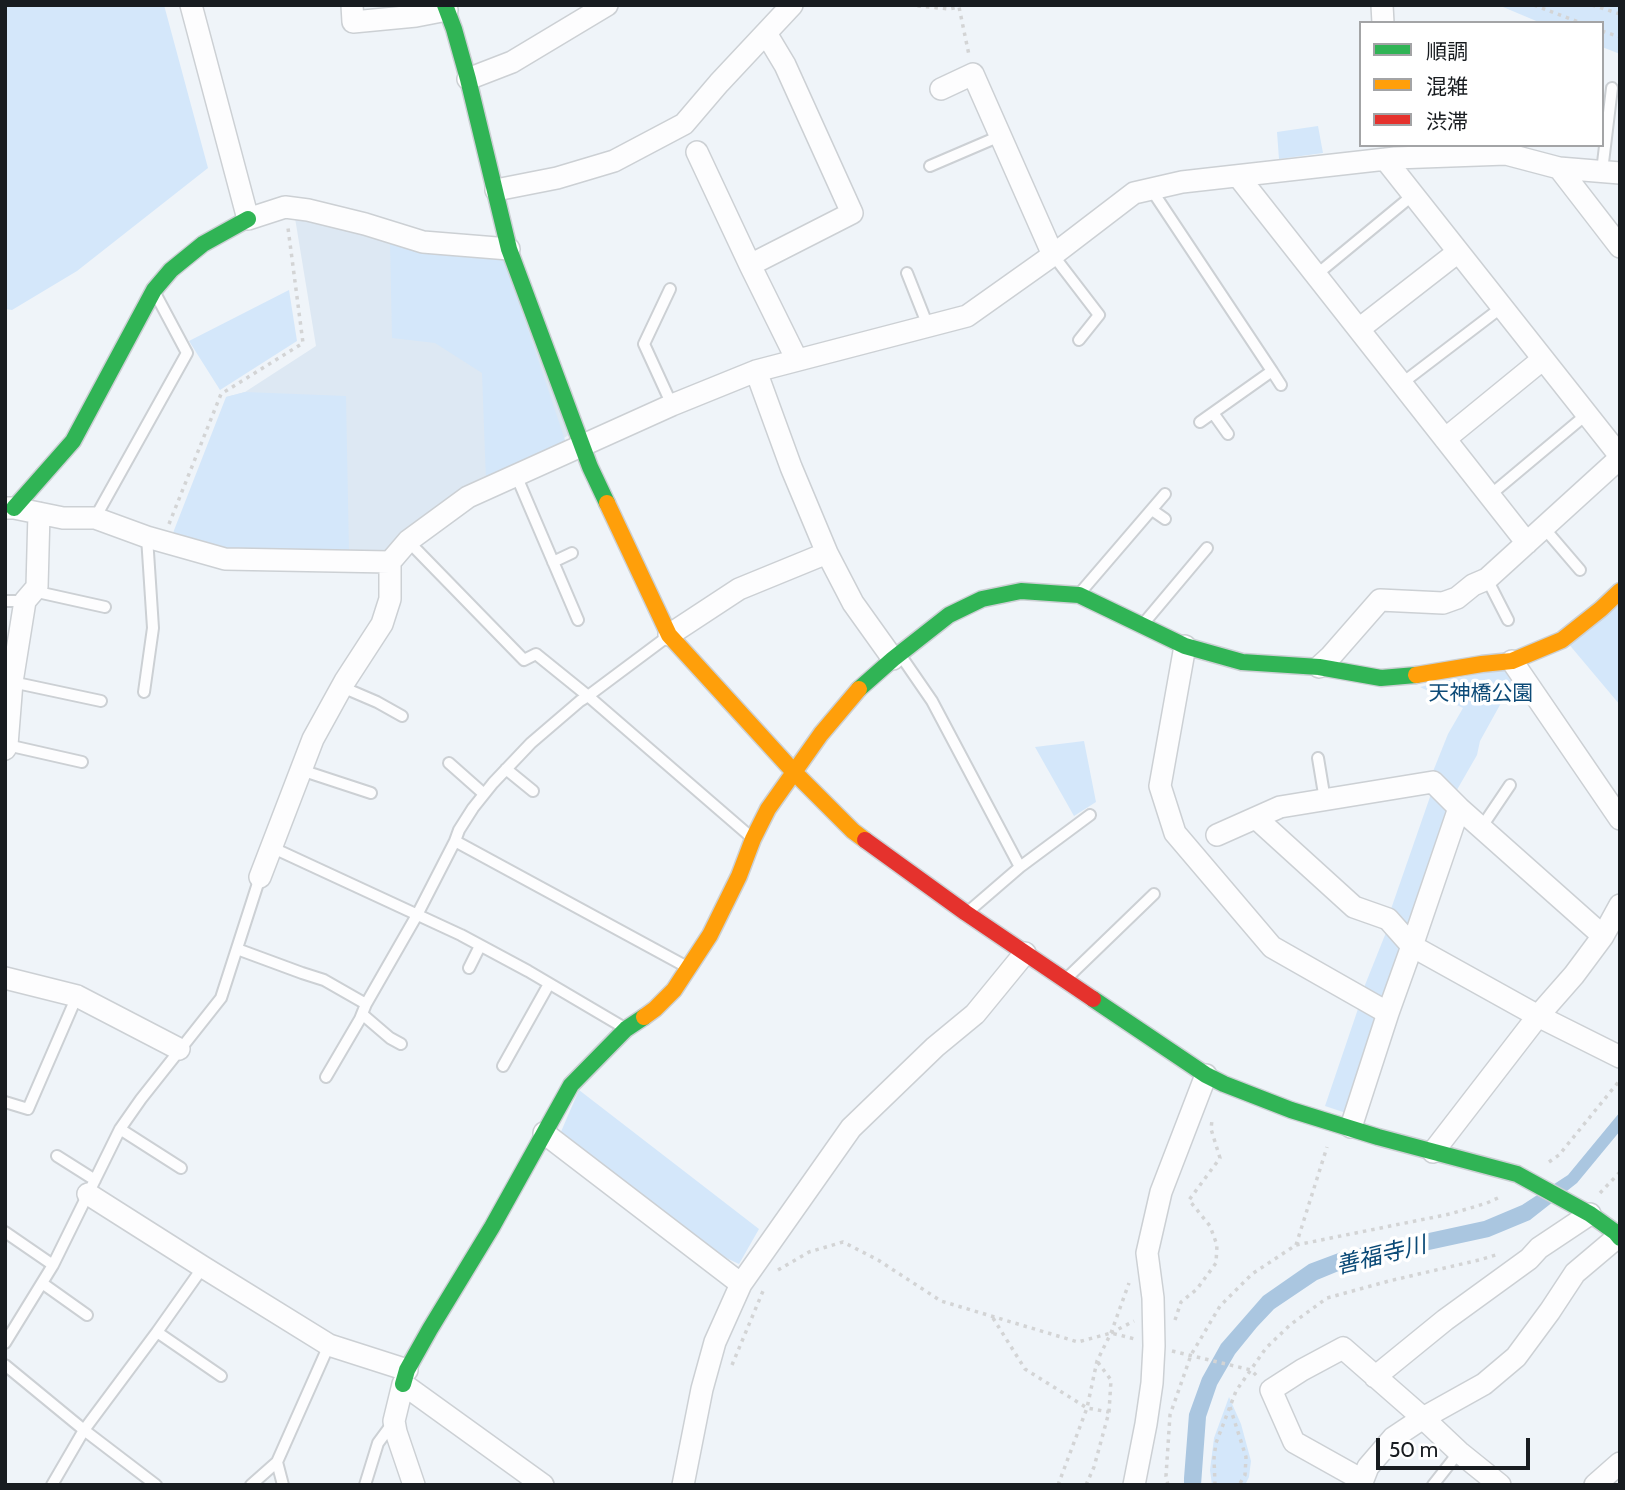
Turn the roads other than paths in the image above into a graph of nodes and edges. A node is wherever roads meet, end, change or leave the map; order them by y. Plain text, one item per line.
1 (191, 5) edge
2 (352, 5) edge
3 (607, 5) edge
4 (792, 5) edge
5 (446, 7) edge
6 (764, 36) junction
7 (468, 79) junction
8 (941, 89) dead end
9 (1612, 89) dead end
10 (1000, 136) junction
11 (1506, 150) edge
12 (697, 152) dead end
13 (1391, 154) edge
14 (930, 166) dead end
15 (1559, 168) junction
16 (1611, 172) edge
17 (1238, 176) junction
18 (1151, 189) junction
19 (496, 190) junction
20 (1413, 195) junction
21 (248, 219) junction
22 (1620, 247) edge
23 (509, 249) junction
24 (1458, 252) junction
25 (1053, 255) junction
26 (750, 265) junction
27 (907, 273) dead end
28 (1317, 275) junction
29 (670, 289) dead end
30 (154, 290) junction
31 (1502, 307) junction
32 (928, 326) junction
33 (1359, 329) junction
34 (1079, 340) dead end
35 (1543, 359) junction
36 (797, 360) junction
37 (756, 371) junction
38 (1272, 371) junction
39 (1401, 384) junction
40 (1280, 385) dead end
41 (672, 405) junction
42 (1213, 412) junction
43 (1587, 414) junction
44 (1199, 422) dead end
45 (1228, 434) dead end
46 (1445, 439) junction
47 (583, 446) junction
48 (1620, 457) edge
49 (516, 475) junction
50 (1165, 494) dead end
51 (1489, 496) junction
52 (10, 508) edge
53 (1152, 510) junction
54 (39, 513) junction
55 (95, 518) junction
56 (1165, 519) dead end
57 (1544, 528) junction
58 (154, 540) junction
59 (408, 541) junction
60 (1527, 543) junction
61 (1207, 548) dead end
62 (572, 553) dead end
63 (827, 553) junction
64 (390, 562) junction
65 (553, 562) junction
66 (1580, 570) dead end
67 (1487, 579) junction
68 (1620, 591) edge
69 (1079, 595) junction
70 (21, 598) edge
71 (105, 607) dead end
72 (578, 620) dead end
73 (1508, 620) dead end
74 (1143, 625) junction
75 (669, 635) junction
76 (1185, 646) junction
77 (896, 656) junction
78 (1512, 661) junction
79 (1318, 667) junction
80 (9, 682) edge
81 (342, 687) junction
82 (144, 692) dead end
83 (588, 696) junction
84 (101, 701) dead end
85 (402, 716) dead end
86 (6, 747) edge
87 (1318, 758) dead end
88 (82, 762) dead end
89 (449, 763) dead end
90 (506, 769) junction
91 (301, 770) junction
92 (793, 772) junction
93 (1510, 785) dead end
94 (533, 791) dead end
95 (371, 793) dead end
96 (484, 794) junction
97 (1325, 800) junction
98 (1458, 808) junction
99 (1090, 815) dead end
100 (1256, 818) junction
101 (1620, 819) edge
102 (1481, 828) junction
103 (1217, 835) dead end
104 (753, 839) junction
105 (456, 841) junction
106 (271, 847) junction
107 (1020, 867) junction
108 (260, 877) joint
109 (1154, 894) dead end
110 (1620, 905) edge
111 (967, 913) junction
112 (417, 915) junction
113 (1603, 936) junction
114 (481, 946) junction
115 (1412, 946) junction
116 (237, 948) junction
117 (1025, 953) junction
118 (688, 967) junction
119 (469, 968) dead end
120 (5, 978) edge
121 (1065, 980) junction
122 (549, 984) junction
123 (78, 996) junction
124 (364, 1009) junction
125 (1388, 1013) junction
126 (1538, 1016) junction
127 (626, 1029) junction
128 (401, 1044) dead end
129 (179, 1049) junction
130 (1620, 1056) edge
131 (503, 1066) dead end
132 (1206, 1075) junction
133 (326, 1077) dead end
134 (5, 1102) edge
135 (1343, 1125) junction
136 (120, 1129) junction
137 (544, 1133) junction
138 (1433, 1152) junction
139 (57, 1156) dead end
140 (181, 1168) dead end
141 (91, 1187) junction
142 (1584, 1210) junction
143 (5, 1232) edge
144 (1619, 1236) edge
145 (53, 1265) junction
146 (203, 1267) junction
147 (42, 1283) junction
148 (741, 1284) junction
149 (86, 1315) dead end
150 (157, 1332) junction
151 (5, 1343) edge
152 (329, 1345) junction
153 (5, 1365) edge
154 (221, 1376) dead end
155 (405, 1377) junction
156 (1375, 1377) junction
157 (1423, 1418) junction
158 (394, 1421) junction
159 (84, 1430) junction
160 (1459, 1452) junction
161 (277, 1462) junction
162 (1620, 1462) edge
163 (1362, 1482) edge
164 (52, 1485) edge
165 (156, 1485) edge
166 (251, 1485) edge
167 (283, 1485) edge
168 (365, 1485) edge
169 (414, 1485) edge
170 (543, 1485) edge
171 (683, 1485) edge
172 (1134, 1485) edge
173 (1433, 1485) edge
174 (1500, 1485) edge
175 (1595, 1485) edge

1 - 21 street
2 - 5 street
3 - 7 street
4 - 6 street
5 - 7 street
6 - 19 street
6 - 26 street
7 - 19 street
8 - 10 street
9 - 16 lane
10 - 14 lane
10 - 25 street
11 - 13 street
11 - 15 street
12 - 26 street
13 - 17 street
13 - 20 street
15 - 16 street
15 - 22 street
17 - 18 street
17 - 28 street
18 - 25 street
18 - 38 lane
19 - 23 street
20 - 24 street
20 - 28 lane
21 - 23 street
21 - 30 street
23 - 47 street
24 - 31 street
24 - 33 street
25 - 32 street
25 - 34 lane
26 - 36 street
27 - 32 lane
28 - 33 street
29 - 41 lane
30 - 52 street
30 - 55 lane
31 - 35 street
31 - 39 lane
32 - 36 street
33 - 39 street
35 - 43 street
35 - 46 street
36 - 37 street
37 - 41 street
37 - 63 street
38 - 40 lane
38 - 42 lane
39 - 46 street
41 - 47 street
42 - 44 lane
42 - 45 lane
43 - 48 street
43 - 51 lane
46 - 51 street
47 - 49 street
47 - 75 street
48 - 57 street
49 - 59 street
49 - 65 lane
50 - 53 lane
51 - 60 street
52 - 54 street
53 - 56 lane
53 - 69 lane
54 - 55 street
54 - 70 street
55 - 58 street
57 - 60 street
57 - 66 lane
58 - 64 street
58 - 82 lane
59 - 64 street
59 - 83 lane
60 - 67 street
61 - 74 lane
62 - 65 lane
63 - 75 street
63 - 77 street
64 - 81 street
65 - 72 lane
67 - 73 lane
67 - 79 street
68 - 78 street
69 - 74 street
69 - 77 street
70 - 71 lane
70 - 80 street
74 - 76 street
75 - 83 lane
75 - 92 street
76 - 79 street
76 - 125 street
77 - 92 street
77 - 107 lane
78 - 79 street
78 - 101 street
80 - 84 lane
80 - 86 street
81 - 85 lane
81 - 91 street
83 - 90 lane
83 - 104 lane
86 - 88 lane
87 - 97 lane
89 - 96 lane
90 - 94 lane
90 - 96 lane
91 - 95 lane
91 - 106 street
92 - 104 street
92 - 111 street
93 - 102 lane
96 - 105 lane
97 - 98 street
97 - 100 street
98 - 102 street
98 - 115 street
99 - 107 lane
100 - 103 street
100 - 115 street
102 - 113 street
104 - 118 street
105 - 112 lane
105 - 118 lane
106 - 108 street
106 - 112 lane
107 - 111 lane
108 - 116 lane
109 - 121 lane
110 - 113 street
111 - 117 street
112 - 114 lane
112 - 124 lane
113 - 126 street
114 - 119 lane
114 - 122 lane
115 - 125 street
115 - 126 street
116 - 124 lane
116 - 129 lane
117 - 121 street
117 - 148 street
118 - 127 street
120 - 123 street
121 - 132 street
122 - 127 lane
122 - 131 lane
123 - 129 street
123 - 134 lane
124 - 128 lane
124 - 133 lane
125 - 135 street
126 - 130 street
126 - 138 street
127 - 137 street
129 - 136 lane
132 - 135 street
132 - 172 street
135 - 138 street
136 - 140 lane
136 - 141 lane
137 - 148 street
137 - 155 street
138 - 142 street
139 - 141 lane
141 - 145 lane
141 - 146 street
142 - 144 street
142 - 156 street
143 - 145 lane
144 - 157 street
145 - 147 lane
146 - 150 lane
146 - 152 street
147 - 149 lane
147 - 151 lane
148 - 171 street
150 - 154 lane
150 - 159 lane
152 - 155 street
152 - 161 lane
153 - 159 lane
155 - 158 street
155 - 170 street
156 - 157 street
156 - 163 street
157 - 160 street
157 - 163 street
158 - 168 lane
158 - 169 street
159 - 164 lane
159 - 165 lane
160 - 173 lane
160 - 174 street
161 - 166 lane
161 - 167 lane
162 - 175 street

